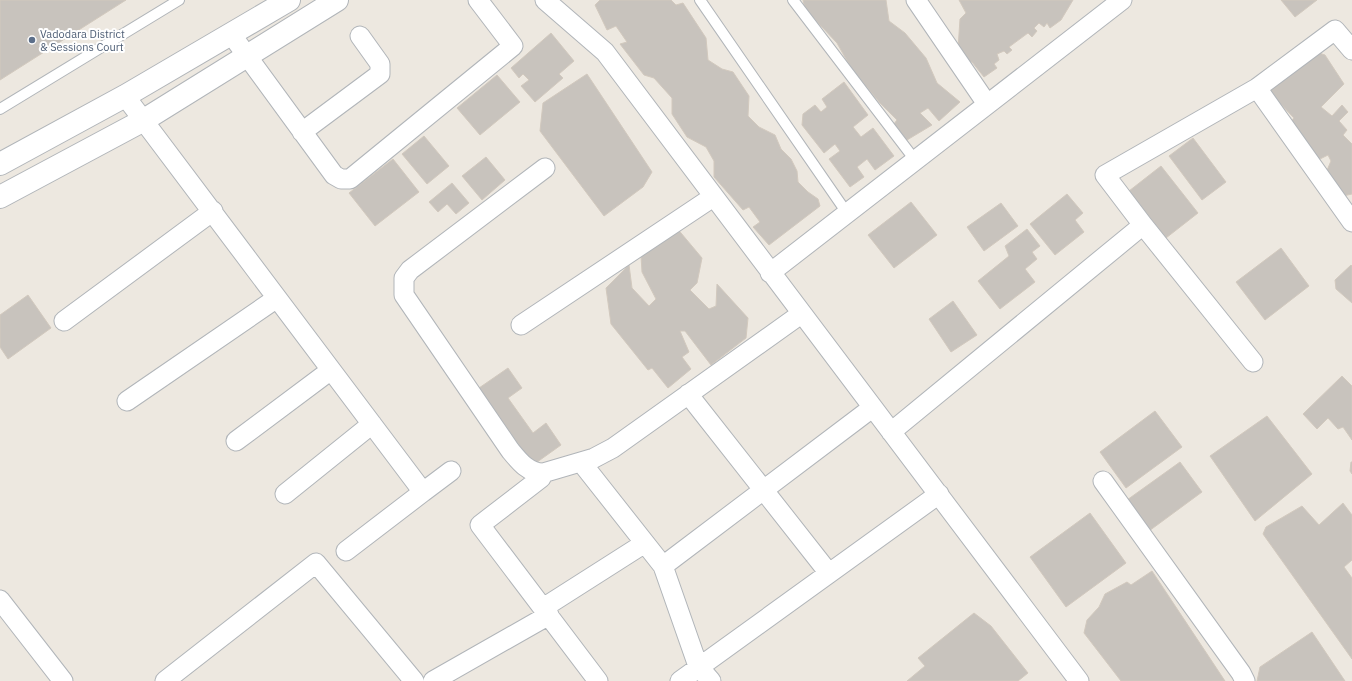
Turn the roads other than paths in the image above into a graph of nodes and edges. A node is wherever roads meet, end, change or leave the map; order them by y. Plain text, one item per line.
1 (179, 0) edge
2 (289, 0) edge
3 (337, 0) edge
4 (478, 0) edge
5 (545, 0) edge
6 (700, 0) edge
7 (793, 0) edge
8 (916, 0) edge
9 (1122, 0) edge
10 (231, 34) junction
11 (360, 36) dead end
12 (1352, 50) edge
13 (247, 56) junction
14 (1257, 88) junction
15 (125, 96) junction
16 (987, 104) junction
17 (0, 109) edge
18 (144, 120) junction
19 (302, 132) junction
20 (915, 160) junction
21 (0, 164) edge
22 (545, 168) dead end
23 (0, 197) edge
24 (713, 197) junction
25 (213, 211) junction
26 (847, 213) junction
27 (1352, 222) edge
28 (1143, 225) junction
29 (770, 273) junction
30 (277, 298) junction
31 (801, 314) junction
32 (64, 321) dead end
33 (521, 325) dead end
34 (1253, 362) dead end
35 (331, 370) junction
36 (688, 394) junction
37 (127, 401) dead end
38 (872, 408) junction
39 (372, 424) junction
40 (891, 432) junction
41 (236, 440) dead end
42 (581, 462) junction
43 (451, 471) dead end
44 (543, 473) junction
45 (1103, 481) dead end
46 (763, 489) junction
47 (423, 492) junction
48 (285, 494) dead end
49 (939, 494) junction
50 (644, 543) junction
51 (346, 551) dead end
52 (663, 566) junction
53 (828, 572) junction
54 (0, 600) edge
55 (546, 612) junction
56 (698, 666) junction
57 (63, 681) edge
58 (165, 681) edge
59 (414, 681) edge
60 (433, 681) edge
61 (598, 681) edge
62 (680, 681) edge
63 (711, 681) edge
64 (1079, 681) edge
65 (1245, 681) edge

1 - 17 lane
2 - 10 street
3 - 13 street
4 - 19 street
5 - 24 street
6 - 26 lane
7 - 20 lane
8 - 16 street
9 - 16 street
10 - 13 street
10 - 15 street
11 - 19 street
12 - 14 street
13 - 18 street
13 - 19 street
14 - 27 street
14 - 28 street
15 - 18 street
15 - 21 street
16 - 20 street
18 - 23 street
18 - 25 street
20 - 26 street
22 - 44 street
24 - 29 street
24 - 33 street
25 - 30 street
25 - 32 street
26 - 29 street
28 - 34 street
28 - 40 street
29 - 31 street
30 - 35 street
30 - 37 street
31 - 36 street
31 - 38 street
35 - 39 street
35 - 41 street
36 - 42 street
36 - 46 street
38 - 40 street
38 - 46 street
39 - 47 street
39 - 48 street
40 - 49 street
42 - 44 street
42 - 50 street
43 - 47 street
44 - 55 street
45 - 65 street
46 - 52 street
46 - 53 street
47 - 51 street
49 - 53 street
49 - 64 street
50 - 52 street
50 - 55 street
52 - 56 street
53 - 56 street
54 - 57 street
55 - 60 street
55 - 61 street
56 - 62 street
56 - 63 street
58 - 59 street

